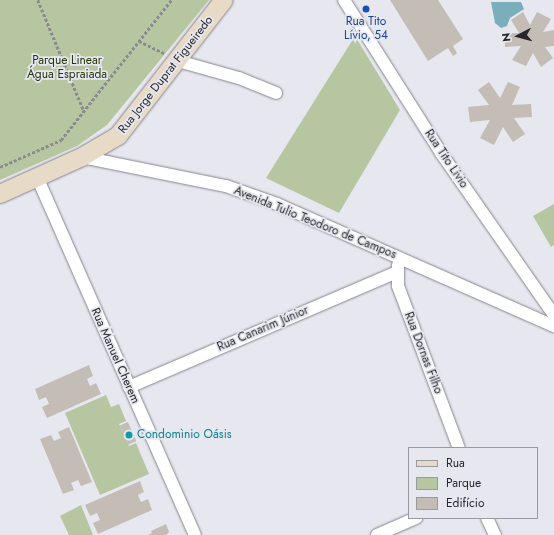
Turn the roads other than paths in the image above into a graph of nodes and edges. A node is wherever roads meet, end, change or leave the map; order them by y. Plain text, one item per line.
1 (224, 0) edge
2 (344, 0) edge
3 (178, 61) junction
4 (276, 93) dead end
5 (82, 157) junction
6 (37, 177) junction
7 (0, 194) edge
8 (399, 257) junction
9 (397, 272) junction
10 (554, 315) edge
11 (554, 326) edge
12 (129, 387) junction
13 (459, 447) edge
14 (414, 519) edge
15 (487, 519) edge
16 (194, 535) edge
17 (377, 535) edge
18 (495, 535) edge

1 - 3 street, Rua Jorge Duprat Figueiredo
2 - 10 street, Rua Tito Lívio
3 - 4 street
3 - 5 street, Rua Jorge Duprat Figueiredo
5 - 6 street
5 - 8 street, Avenida Tulio Teodoro de Campos
6 - 7 street
6 - 12 street, Rua Manuel Cherem
8 - 9 street, Rua Dornas Filho
8 - 11 street, Avenida Tulio Teodoro de Campos
9 - 12 street, Rua Canarim Júnior
9 - 13 street, Rua Dornas Filho
12 - 16 street, Rua Manuel Cherem
14 - 17 street
15 - 18 street

